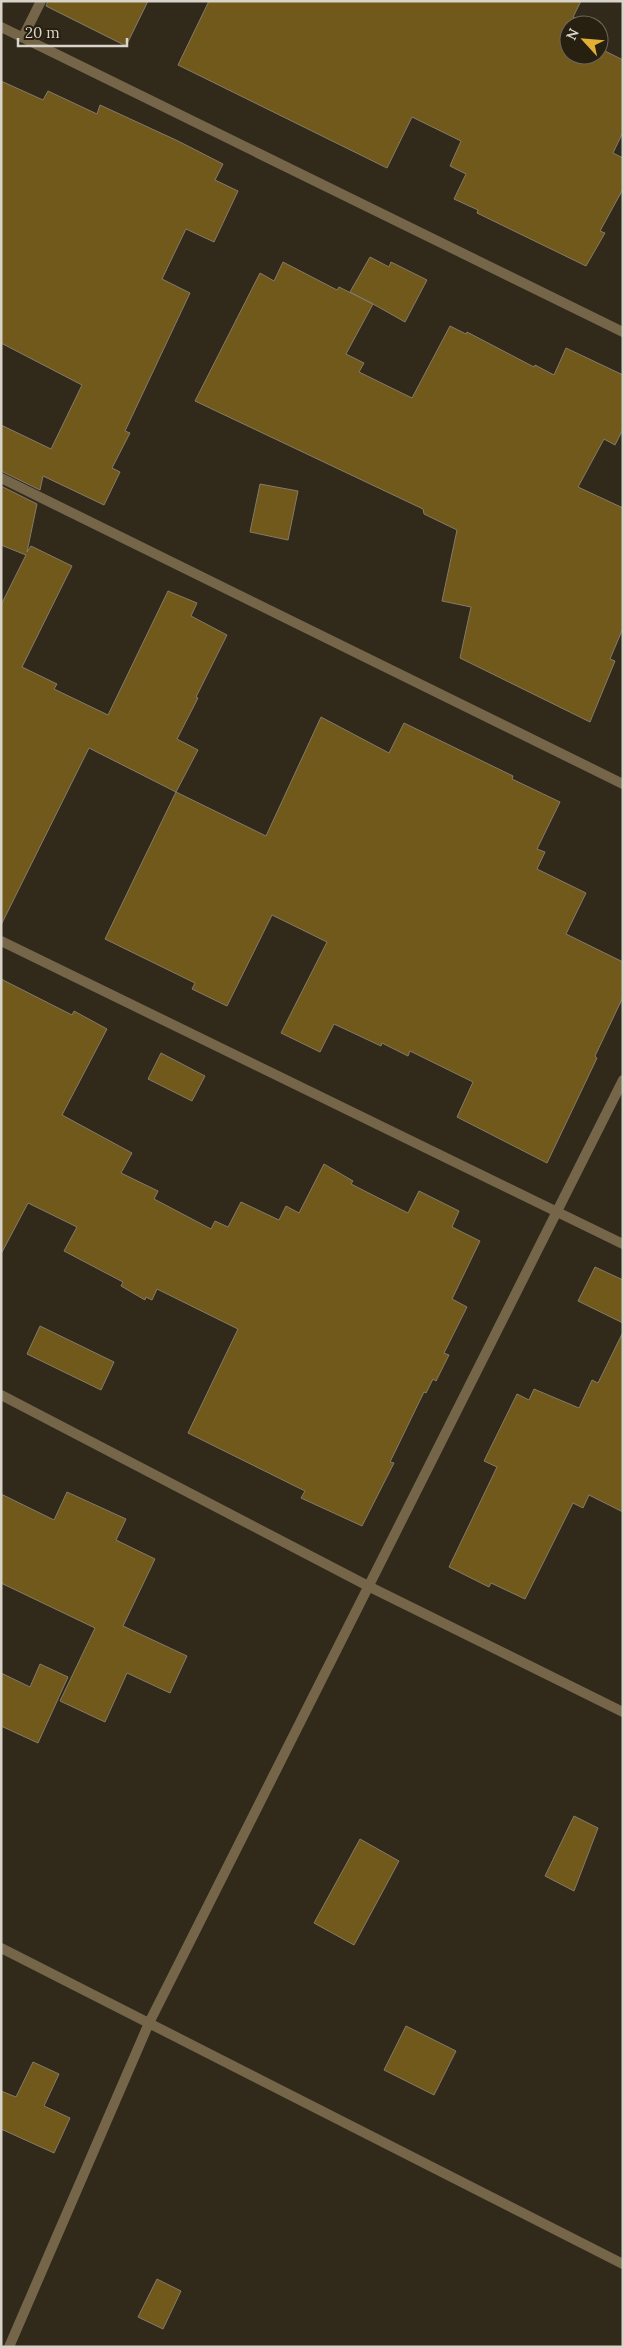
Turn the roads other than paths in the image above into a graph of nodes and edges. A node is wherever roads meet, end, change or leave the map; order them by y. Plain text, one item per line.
1 (42, 1) edge
2 (1, 27) edge
3 (23, 37) junction
4 (623, 332) edge
5 (1, 478) edge
6 (623, 784) edge
7 (1, 941) edge
8 (623, 1080) edge
9 (557, 1211) junction
10 (623, 1244) edge
11 (1, 1395) edge
12 (370, 1587) junction
13 (623, 1712) edge
14 (1, 1948) edge
15 (149, 2023) junction
16 (623, 2264) edge
17 (10, 2347) edge

1 - 3 street
2 - 3 street
3 - 4 street
5 - 6 street
7 - 9 street
8 - 9 street
9 - 10 street
9 - 12 street
11 - 12 street
12 - 13 street
12 - 15 street
14 - 15 street
15 - 16 street
15 - 17 street

